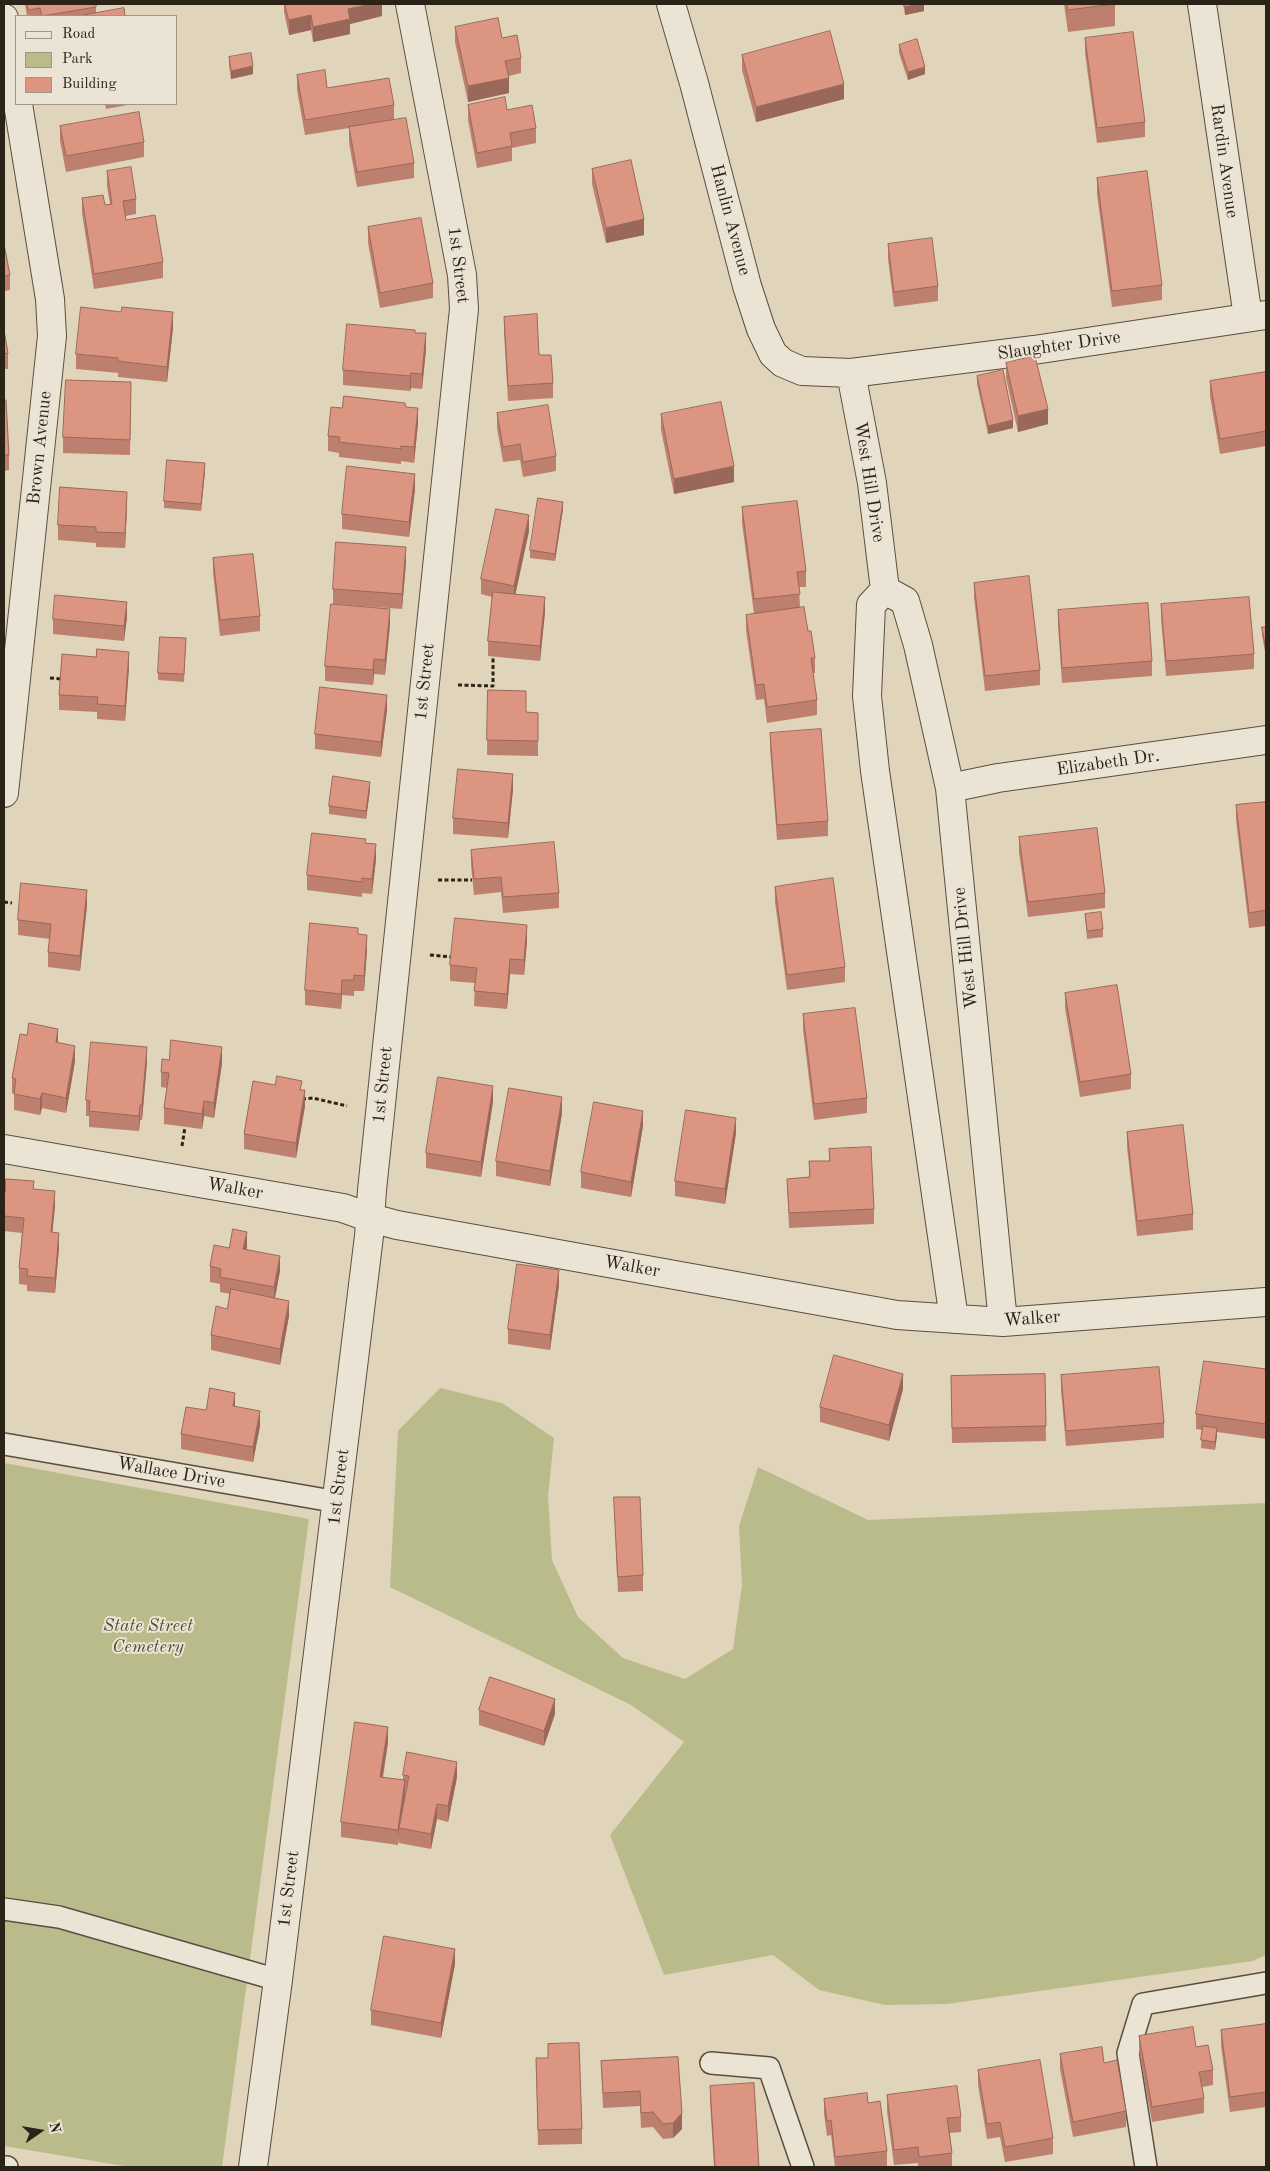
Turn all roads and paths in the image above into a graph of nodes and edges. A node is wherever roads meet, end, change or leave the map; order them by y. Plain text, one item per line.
1 (410, 4) edge
2 (671, 4) edge
3 (1202, 4) edge
4 (4, 18) edge
5 (15, 89) edge
6 (18, 105) edge
7 (1257, 316) edge
8 (852, 374) junction
9 (885, 590) junction
10 (493, 657) edge
11 (450, 686) dead end
12 (1266, 740) edge
13 (950, 788) junction
14 (4, 793) edge
15 (428, 880) dead end
16 (472, 880) edge
17 (4, 902) edge
18 (12, 903) dead end
19 (421, 954) dead end
20 (452, 957) edge
21 (301, 1099) edge
22 (348, 1106) dead end
23 (185, 1127) edge
24 (4, 1149) edge
25 (181, 1150) dead end
26 (371, 1218) junction
27 (1266, 1302) edge
28 (954, 1319) junction
29 (1003, 1322) junction
30 (4, 1444) edge
31 (338, 1502) junction
32 (4, 1909) edge
33 (278, 1980) junction
34 (1266, 1983) edge
35 (712, 2063) dead end
36 (253, 2167) edge
37 (803, 2167) edge
38 (1146, 2167) edge

1 - 26 street, 1st Street
2 - 8 street, Hanlin Avenue
3 - 7 street, Rardin Avenue
4 - 5 street
6 - 14 street, Brown Avenue
7 - 8 street, Slaughter Drive
8 - 9 street, West Hill Drive
9 - 13 street, West Hill Drive
9 - 28 street
10 - 11 path
12 - 13 street, Elizabeth Dr.
13 - 29 street, West Hill Drive
15 - 16 path
17 - 18 path
19 - 20 path
21 - 22 path
23 - 25 path
24 - 26 street, Walker
26 - 28 street, Walker
26 - 31 street, 1st Street
27 - 29 street, Walker
28 - 29 street, Walker
30 - 31 lane, Wallace Drive
31 - 33 street, 1st Street
32 - 33 lane
33 - 36 street, 1st Street
34 - 38 lane
35 - 37 lane

